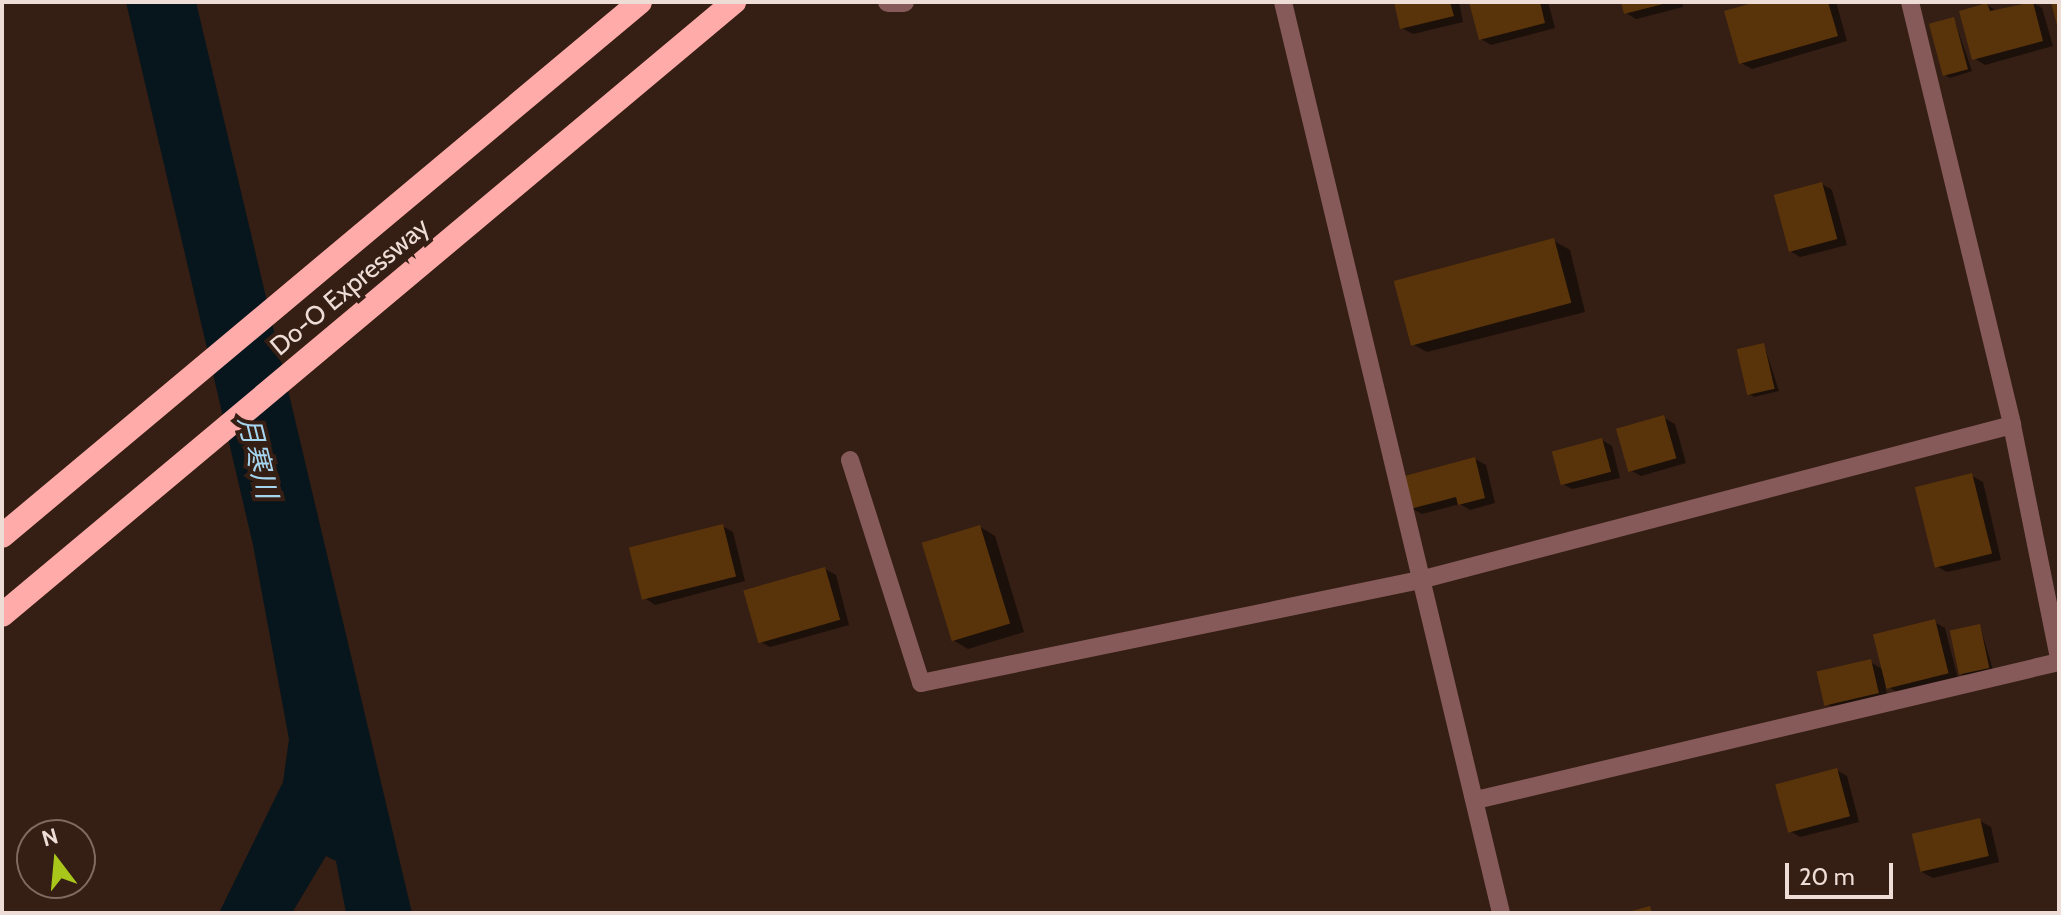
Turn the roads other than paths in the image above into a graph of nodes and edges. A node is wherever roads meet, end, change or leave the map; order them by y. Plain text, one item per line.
1 (640, 2) edge
2 (734, 2) edge
3 (888, 2) edge
4 (904, 2) edge
5 (1283, 2) edge
6 (1910, 2) edge
7 (2012, 425) junction
8 (850, 460) dead end
9 (2, 536) edge
10 (1420, 580) junction
11 (2, 615) edge
12 (2059, 661) edge
13 (1476, 800) junction
14 (1501, 913) edge

1 - 9 highway, Do-O Expressway
2 - 11 highway, Do-O Expressway
3 - 4 street
5 - 10 lane
6 - 7 lane
7 - 10 lane
7 - 12 lane
8 - 10 lane
10 - 13 lane
12 - 13 lane
13 - 14 lane

